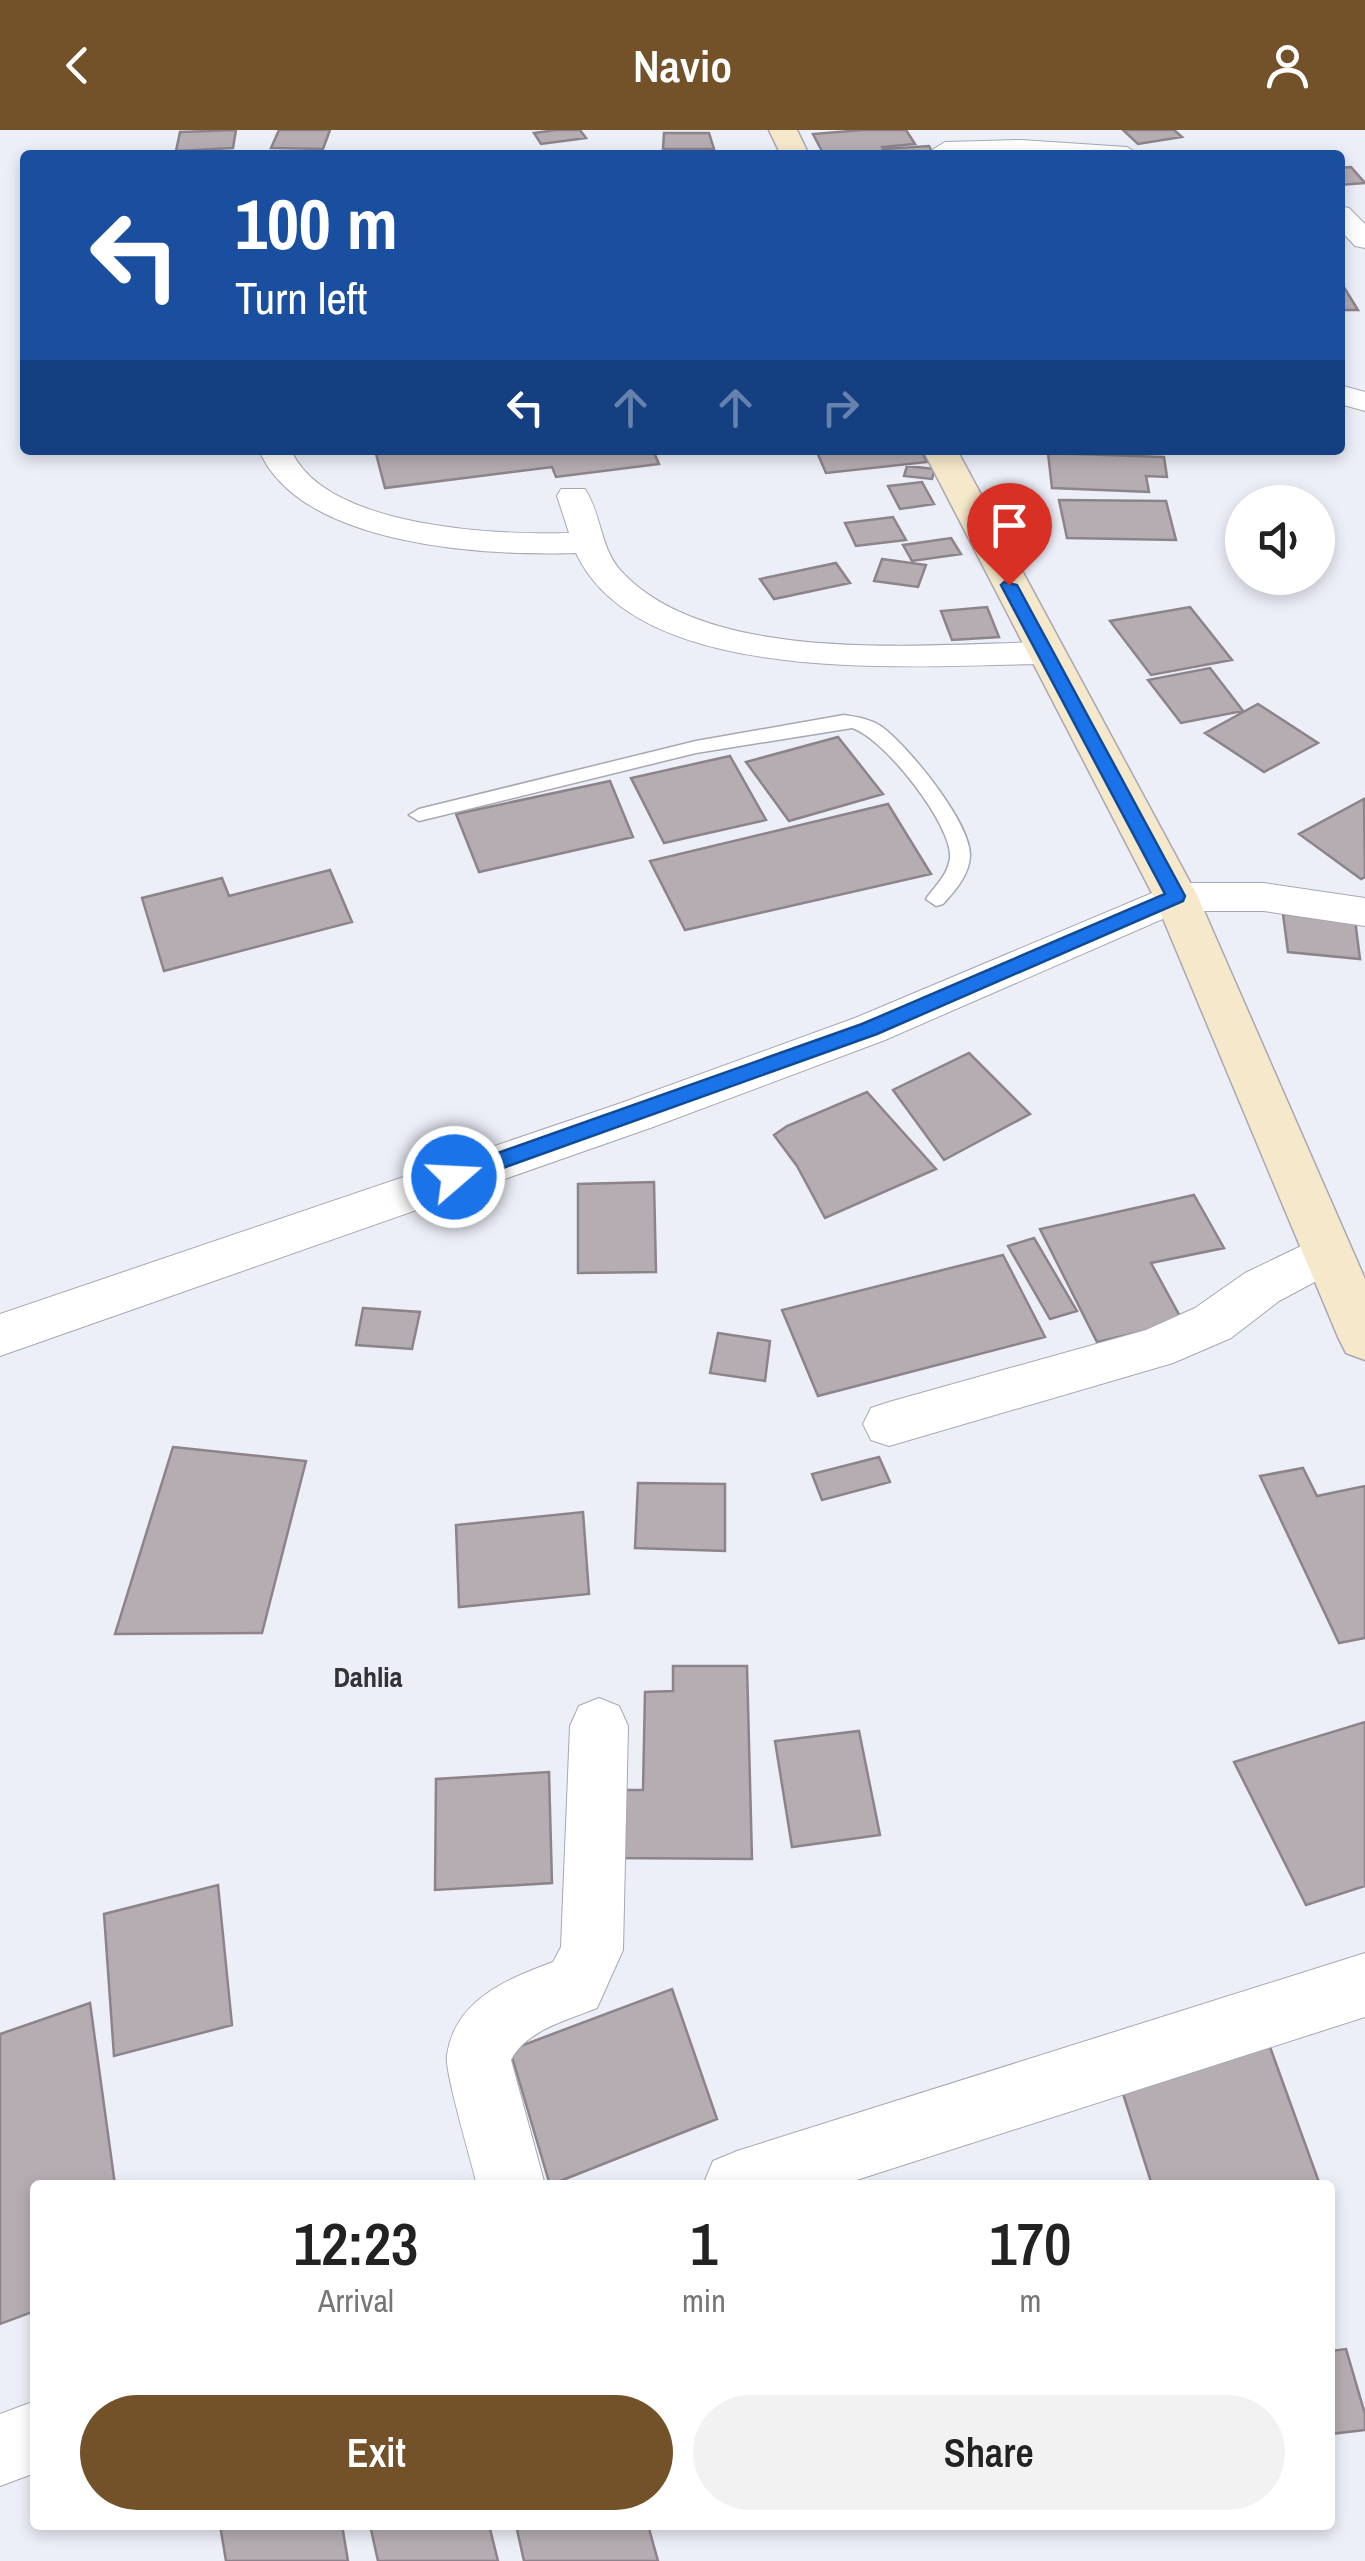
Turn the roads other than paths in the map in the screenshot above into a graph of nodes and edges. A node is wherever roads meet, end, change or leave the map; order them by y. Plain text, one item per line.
1 (1058, 140) edge
2 (941, 145) edge
3 (1104, 150) edge
4 (1345, 219) edge
5 (1365, 240) edge
6 (277, 455) edge
7 (943, 455) edge
8 (574, 496) dead end
9 (590, 542) junction
10 (1044, 652) junction
11 (419, 815) dead end
12 (1176, 896) junction
13 (936, 898) dead end
14 (1365, 912) edge
15 (1326, 1253) junction
16 (0, 1336) edge
17 (1365, 1338) edge
18 (888, 1424) dead end
19 (599, 1726) dead end
20 (1365, 1985) edge
21 (510, 2180) edge
22 (753, 2180) edge
23 (30, 2439) edge
24 (0, 2450) edge

1 - 2 street
1 - 3 street
4 - 5 street
6 - 9 street
7 - 10 street
8 - 9 street
9 - 10 street
10 - 12 street
11 - 13 lane
12 - 14 street
12 - 15 street
12 - 16 street
15 - 17 street
15 - 18 street
19 - 21 street
20 - 22 street
23 - 24 street

